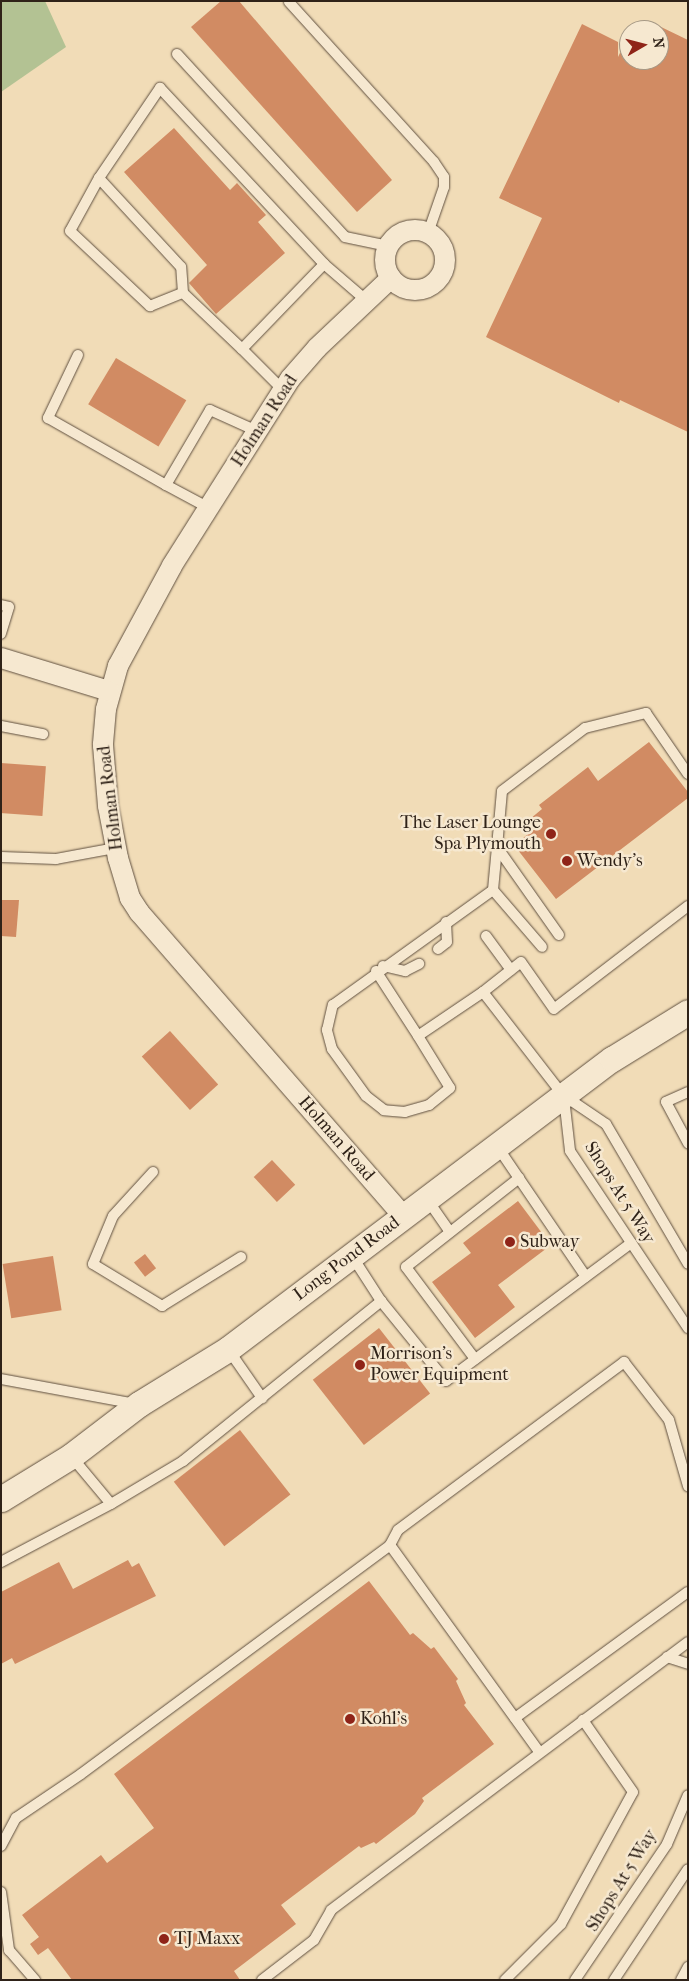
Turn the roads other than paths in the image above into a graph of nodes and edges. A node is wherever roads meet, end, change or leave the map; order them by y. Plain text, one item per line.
1 (289, 2) edge
2 (177, 54) dead end
3 (99, 178) junction
4 (428, 233) junction
5 (388, 246) junction
6 (324, 264) junction
7 (392, 278) junction
8 (183, 293) junction
9 (368, 302) junction
10 (242, 349) junction
11 (78, 355) dead end
12 (283, 390) junction
13 (257, 431) junction
14 (166, 485) junction
15 (209, 508) junction
16 (1, 605) edge
17 (1, 634) edge
18 (1, 658) edge
19 (109, 691) junction
20 (1, 726) edge
21 (43, 734) dead end
22 (688, 774) edge
23 (497, 847) junction
24 (116, 848) junction
25 (1, 857) edge
26 (493, 890) junction
27 (688, 906) edge
28 (446, 922) junction
29 (559, 935) dead end
30 (486, 936) dead end
31 (542, 947) dead end
32 (438, 950) dead end
33 (418, 964) dead end
34 (380, 969) junction
35 (511, 970) junction
36 (483, 992) junction
37 (688, 1012) edge
38 (418, 1036) junction
39 (688, 1092) edge
40 (564, 1095) junction
41 (688, 1143) edge
42 (496, 1146) junction
43 (153, 1172) dead end
44 (519, 1178) junction
45 (427, 1198) junction
46 (403, 1216) junction
47 (450, 1232) junction
48 (631, 1243) junction
49 (352, 1255) junction
50 (241, 1257) dead end
51 (688, 1264) edge
52 (586, 1277) junction
53 (381, 1301) junction
54 (684, 1314) edge
55 (688, 1328) edge
56 (228, 1348) junction
57 (475, 1359) junction
58 (1, 1379) edge
59 (262, 1398) junction
60 (139, 1404) junction
61 (71, 1456) junction
62 (688, 1486) edge
63 (1, 1499) edge
64 (111, 1504) junction
65 (390, 1545) junction
66 (1, 1562) edge
67 (688, 1592) edge
68 (688, 1642) edge
69 (668, 1657) junction
70 (688, 1664) edge
71 (515, 1718) junction
72 (583, 1720) junction
73 (540, 1753) junction
74 (688, 1795) edge
75 (1, 1846) edge
76 (688, 1869) edge
77 (1, 1892) edge
78 (688, 1966) edge
79 (35, 1980) edge
80 (262, 1980) edge
81 (505, 1980) edge
82 (575, 1980) edge
83 (614, 1980) edge
84 (681, 1980) edge

1 - 4 lane
2 - 5 lane
3 - 6 lane
3 - 8 lane
3 - 8 lane
4 - 5 street
4 - 7 street
5 - 7 street
6 - 9 lane
6 - 10 lane
7 - 9 street, Holman Road
8 - 10 lane
9 - 12 street, Holman Road
10 - 12 lane
11 - 14 lane
12 - 13 street, Holman Road
13 - 14 lane
13 - 15 street, Holman Road
14 - 15 lane
15 - 19 street, Holman Road
16 - 17 lane
18 - 19 street
19 - 24 street, Holman Road
20 - 21 lane
22 - 23 lane
23 - 26 lane
23 - 29 lane
24 - 25 lane
24 - 46 street, Holman Road
26 - 28 lane
26 - 31 lane
27 - 35 lane
28 - 32 lane
28 - 34 lane
30 - 35 lane
33 - 34 lane
34 - 38 lane
34 - 38 lane
35 - 36 lane
36 - 38 lane
36 - 40 lane
37 - 40 street, Long Pond Road
39 - 41 lane
40 - 42 street, Long Pond Road
40 - 48 lane, Shops At 5 Way
40 - 51 lane, Shops At 5 Way
42 - 44 lane
42 - 45 street, Long Pond Road
43 - 50 lane
44 - 47 lane
44 - 52 lane
45 - 46 street, Long Pond Road
45 - 47 lane
46 - 49 street, Long Pond Road
47 - 57 lane
48 - 52 lane
48 - 54 lane, Shops At 5 Way
49 - 53 lane
49 - 56 street, Long Pond Road
52 - 57 lane
53 - 57 lane
53 - 59 lane
54 - 55 lane, Shops At 5 Way
56 - 59 lane
56 - 60 street, Long Pond Road
58 - 60 lane
59 - 64 lane
60 - 61 street, Long Pond Road
61 - 63 street, Long Pond Road
61 - 64 lane
62 - 65 lane
64 - 66 lane
65 - 71 lane
65 - 75 lane
67 - 71 lane
68 - 69 lane
69 - 70 lane
69 - 72 lane
71 - 73 lane
72 - 73 lane
72 - 81 lane
73 - 80 lane
74 - 82 lane, Shops At 5 Way
76 - 83 lane
77 - 79 lane
78 - 84 lane

